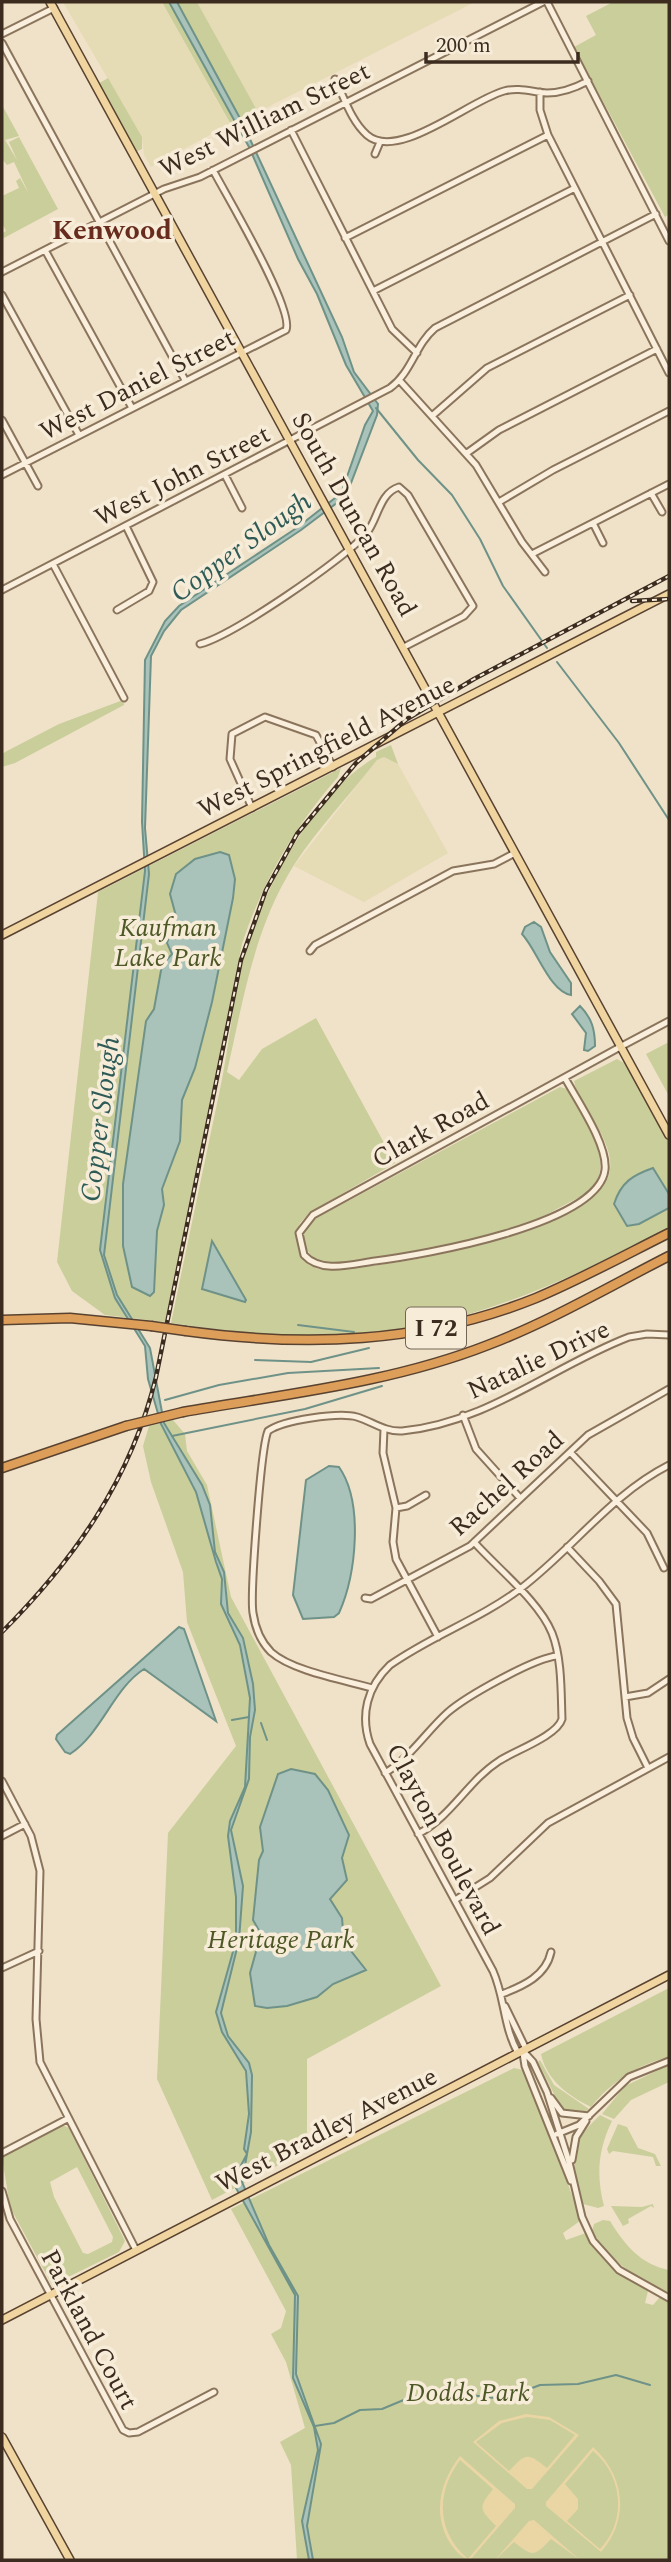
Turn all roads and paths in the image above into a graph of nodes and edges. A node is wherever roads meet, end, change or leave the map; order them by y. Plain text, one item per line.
1 (545, 2) edge
2 (52, 5) edge
3 (2, 34) edge
4 (2, 43) edge
5 (335, 79) dead end
6 (588, 81) junction
7 (540, 92) junction
8 (347, 102) junction
9 (291, 130) junction
10 (548, 135) junction
11 (380, 142) junction
12 (375, 154) dead end
13 (213, 170) junction
14 (575, 188) junction
15 (155, 194) junction
16 (656, 214) junction
17 (99, 222) junction
18 (345, 237) junction
19 (669, 241) edge
20 (602, 242) junction
21 (45, 250) junction
22 (2, 272) edge
23 (373, 291) junction
24 (2, 295) edge
25 (630, 295) junction
26 (657, 349) junction
27 (243, 352) junction
28 (417, 353) junction
29 (669, 373) edge
30 (185, 380) junction
31 (400, 381) junction
32 (132, 408) junction
33 (669, 411) edge
34 (432, 416) junction
35 (2, 420) edge
36 (79, 435) junction
37 (291, 440) junction
38 (467, 453) junction
39 (25, 463) junction
40 (2, 475) edge
41 (225, 475) junction
42 (669, 484) edge
43 (38, 486) dead end
44 (651, 494) junction
45 (499, 502) junction
46 (242, 509) dead end
47 (662, 513) dead end
48 (593, 523) junction
49 (125, 526) junction
50 (603, 543) dead end
51 (351, 549) junction
52 (532, 554) junction
53 (53, 564) junction
54 (545, 572) dead end
55 (2, 590) edge
56 (669, 594) edge
57 (117, 610) dead end
58 (200, 644) dead end
59 (404, 647) junction
60 (124, 698) dead end
61 (438, 713) junction
62 (333, 766) junction
63 (252, 808) junction
64 (515, 853) junction
65 (2, 935) edge
66 (310, 951) dead end
67 (669, 1021) edge
68 (620, 1047) junction
69 (565, 1078) junction
70 (669, 1135) edge
71 (669, 1233) edge
72 (669, 1256) edge
73 (2, 1320) edge
74 (669, 1335) edge
75 (669, 1389) edge
76 (463, 1415) junction
77 (384, 1429) junction
78 (570, 1452) junction
79 (669, 1465) edge
80 (2, 1468) edge
81 (426, 1496) dead end
82 (520, 1498) junction
83 (616, 1501) junction
84 (396, 1508) junction
85 (474, 1542) junction
86 (567, 1547) junction
87 (664, 1568) dead end
88 (406, 1580) junction
89 (519, 1590) junction
90 (365, 1598) dead end
91 (438, 1637) junction
92 (557, 1656) junction
93 (669, 1679) edge
94 (372, 1688) junction
95 (625, 1697) junction
96 (669, 1758) edge
97 (648, 1768) junction
98 (385, 1773) junction
99 (2, 1781) edge
100 (25, 1824) junction
101 (418, 1833) junction
102 (2, 1836) edge
103 (456, 1900) junction
104 (38, 1951) junction
105 (551, 1952) dead end
106 (2, 1968) edge
107 (669, 1975) edge
108 (502, 1994) junction
109 (522, 2051) junction
110 (669, 2061) edge
111 (547, 2092) junction
112 (589, 2116) junction
113 (66, 2119) junction
114 (557, 2134) junction
115 (2, 2153) edge
116 (572, 2173) junction
117 (574, 2187) junction
118 (2, 2190) edge
119 (136, 2250) junction
120 (49, 2295) junction
121 (669, 2298) edge
122 (2, 2319) edge
123 (214, 2392) dead end
124 (2, 2437) edge
125 (4, 2448) edge
126 (70, 2560) edge

1 - 6 street
1 - 8 street, West William Street
2 - 3 street
2 - 15 main road, South Duncan Road
4 - 17 street
5 - 8 street
6 - 7 street
6 - 16 street
7 - 10 street
7 - 11 street
8 - 9 street, West William Street
8 - 11 street
9 - 13 street, West William Street
9 - 18 street
10 - 14 street
10 - 18 street
11 - 12 street
13 - 15 street, West William Street
13 - 27 street, West Daniel Street
14 - 20 street
14 - 23 street
15 - 17 street, West William Street
15 - 27 main road, South Duncan Road
16 - 19 street
16 - 20 street, West John Street
17 - 21 street, West William Street
17 - 30 street
18 - 23 street
20 - 25 street
20 - 28 street, West John Street
21 - 22 street, West William Street
21 - 32 street
23 - 28 street
24 - 36 street
25 - 26 street
25 - 34 street
26 - 29 street
26 - 38 street
27 - 30 street, West Daniel Street
27 - 37 main road, South Duncan Road
28 - 31 street, West John Street
30 - 32 street, West Daniel Street
31 - 34 street
31 - 37 street, West John Street
32 - 36 street, West Daniel Street
33 - 45 street
34 - 38 street
35 - 39 street
36 - 39 street, West Daniel Street
37 - 41 street, West John Street
37 - 51 main road, South Duncan Road
38 - 45 street
39 - 40 street, West Daniel Street
39 - 43 street
41 - 46 street
41 - 49 street, West John Street
42 - 44 street
44 - 47 street
44 - 48 street
45 - 52 street
48 - 50 street
48 - 52 street
49 - 53 street, West John Street
49 - 57 street
51 - 58 street
51 - 59 main road, South Duncan Road
51 - 59 street
52 - 54 street
53 - 55 street, West John Street
53 - 60 street
56 - 61 main road, West Springfield Avenue
59 - 61 main road, South Duncan Road
61 - 62 main road, West Springfield Avenue
61 - 64 main road, South Duncan Road
62 - 63 main road, West Springfield Avenue
62 - 63 street
63 - 65 main road, West Springfield Avenue
64 - 66 street
64 - 68 main road, South Duncan Road
67 - 68 street, Clark Road
68 - 69 street, Clark Road
68 - 70 main road, South Duncan Road
69 - 69 street, Clark Road
71 - 73 highway, I 72, bridge
72 - 80 highway, bridge
74 - 76 street, Natalie Drive
75 - 78 street, Rachel Road
76 - 77 street, Natalie Drive
76 - 82 street
77 - 84 street
77 - 94 street
78 - 82 street, Rachel Road
78 - 83 street
79 - 83 street
81 - 84 street
82 - 85 street, Rachel Road
83 - 86 street
83 - 87 street
84 - 88 street
85 - 88 street, Rachel Road
85 - 89 street
86 - 89 street
86 - 95 street
88 - 90 street, Rachel Road
88 - 91 street
89 - 91 street
89 - 92 street
91 - 94 street
92 - 98 street
92 - 101 street
93 - 95 street
94 - 98 street, Clayton Boulevard
95 - 97 street
96 - 97 street
97 - 103 street
98 - 101 street, Clayton Boulevard
99 - 100 street
100 - 102 street
100 - 104 street
101 - 103 street, Clayton Boulevard
103 - 108 street, Clayton Boulevard
104 - 106 street
104 - 113 street
105 - 108 street
107 - 109 main road, West Bradley Avenue
108 - 109 street, Clayton Boulevard
109 - 111 street
109 - 114 street
109 - 119 main road, West Bradley Avenue
110 - 112 street
111 - 112 street
111 - 114 street
112 - 114 street
112 - 116 street
113 - 115 street
113 - 119 street
114 - 116 street
114 - 117 street
116 - 117 street
117 - 121 street
118 - 120 street, Parkland Court
119 - 120 main road, West Bradley Avenue
120 - 122 main road, West Bradley Avenue
120 - 123 street, Parkland Court
124 - 125 main road
125 - 126 main road

